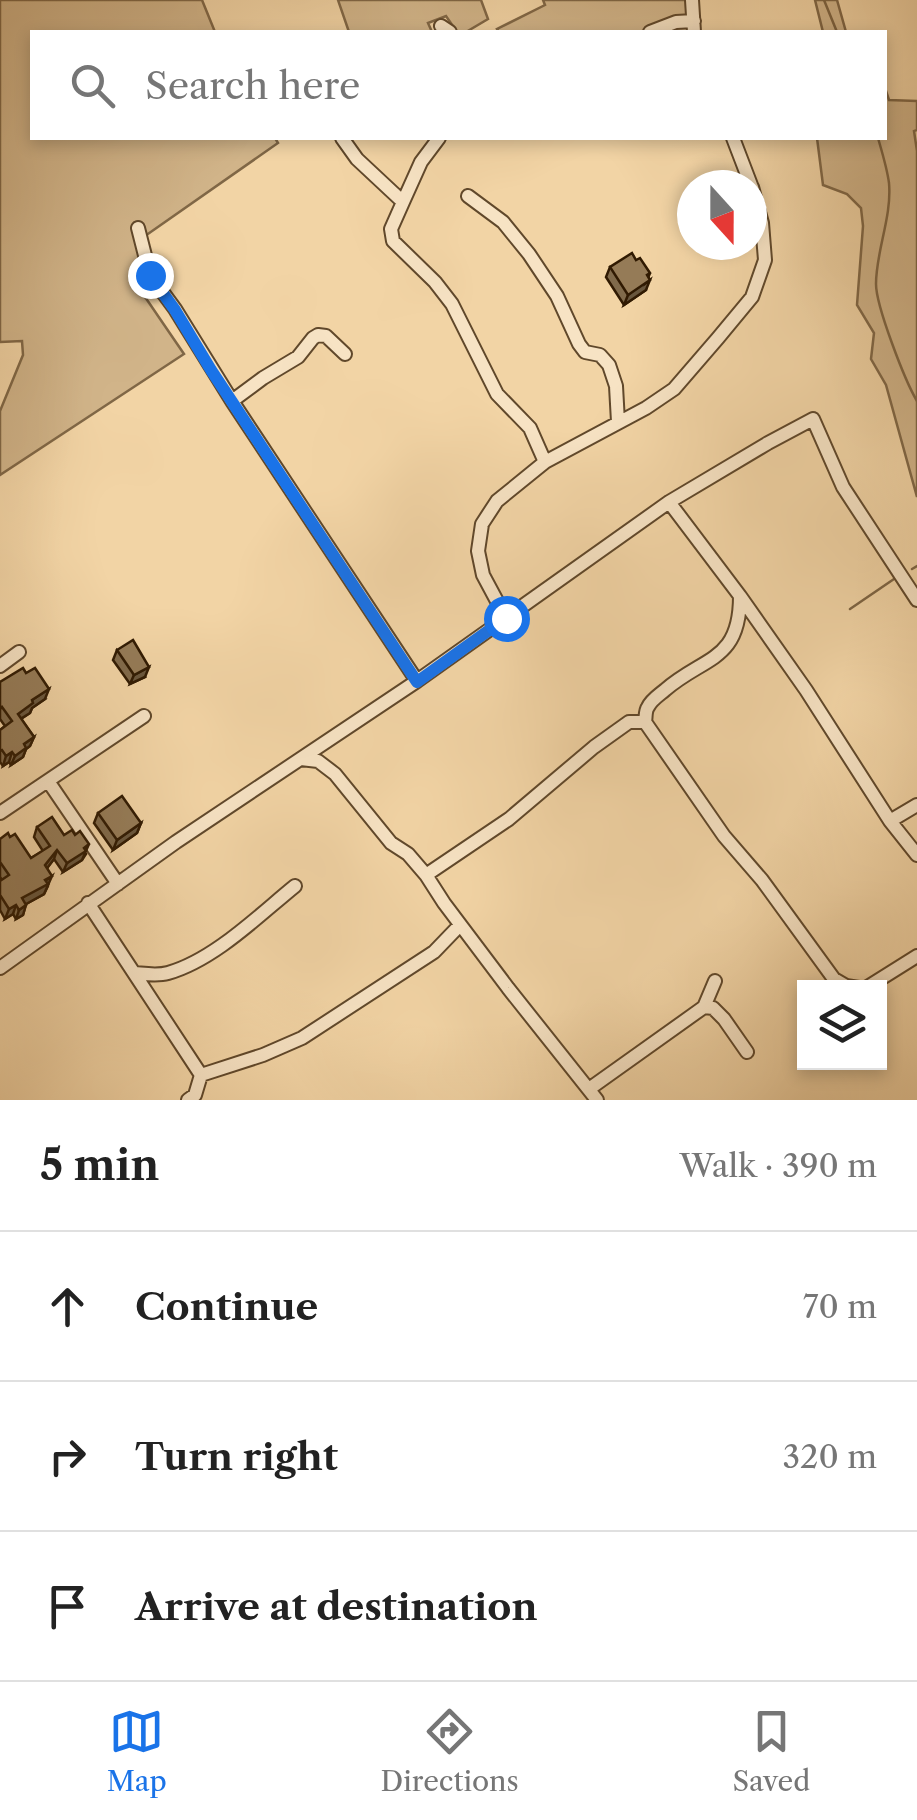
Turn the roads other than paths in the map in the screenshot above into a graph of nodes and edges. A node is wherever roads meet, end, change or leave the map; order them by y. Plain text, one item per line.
1 (692, 0) edge
2 (694, 26) edge
3 (655, 30) edge
4 (344, 140) edge
5 (438, 140) edge
6 (734, 140) edge
7 (746, 170) edge
8 (468, 196) dead end
9 (403, 202) junction
10 (138, 228) dead end
11 (765, 260) edge
12 (345, 354) dead end
13 (232, 401) junction
14 (618, 422) junction
15 (545, 462) junction
16 (669, 502) junction
17 (740, 596) junction
18 (917, 600) edge
19 (506, 618) junction
20 (19, 652) dead end
21 (0, 666) edge
22 (417, 682) junction
23 (144, 716) dead end
24 (645, 722) junction
25 (301, 759) junction
26 (48, 781) junction
27 (917, 804) edge
28 (0, 813) edge
29 (890, 821) junction
30 (917, 855) edge
31 (426, 875) junction
32 (118, 884) junction
33 (295, 886) dead end
34 (88, 903) junction
35 (460, 925) junction
36 (917, 956) edge
37 (0, 968) edge
38 (136, 973) junction
39 (834, 980) edge
40 (876, 980) edge
41 (714, 981) dead end
42 (704, 1007) junction
43 (747, 1052) dead end
44 (201, 1075) junction
45 (593, 1094) edge
46 (188, 1100) edge

1 - 2 street
2 - 3 street
4 - 9 street
5 - 9 street
6 - 7 street
8 - 14 street
9 - 15 street
10 - 13 street
11 - 14 street
12 - 13 street
13 - 22 street
14 - 15 street
15 - 19 street
16 - 17 street
16 - 18 street
16 - 19 street
17 - 24 street
17 - 29 street
19 - 22 street
20 - 21 street
22 - 25 street
23 - 26 street
24 - 31 street
24 - 39 street
25 - 31 street
25 - 32 street
26 - 28 street
26 - 32 street
27 - 29 street
29 - 30 street
31 - 35 street
32 - 34 street
33 - 38 street
34 - 37 street
34 - 38 street
35 - 44 street
35 - 45 street
36 - 40 street
38 - 44 street
41 - 42 street
42 - 43 street
42 - 45 street
44 - 46 street

